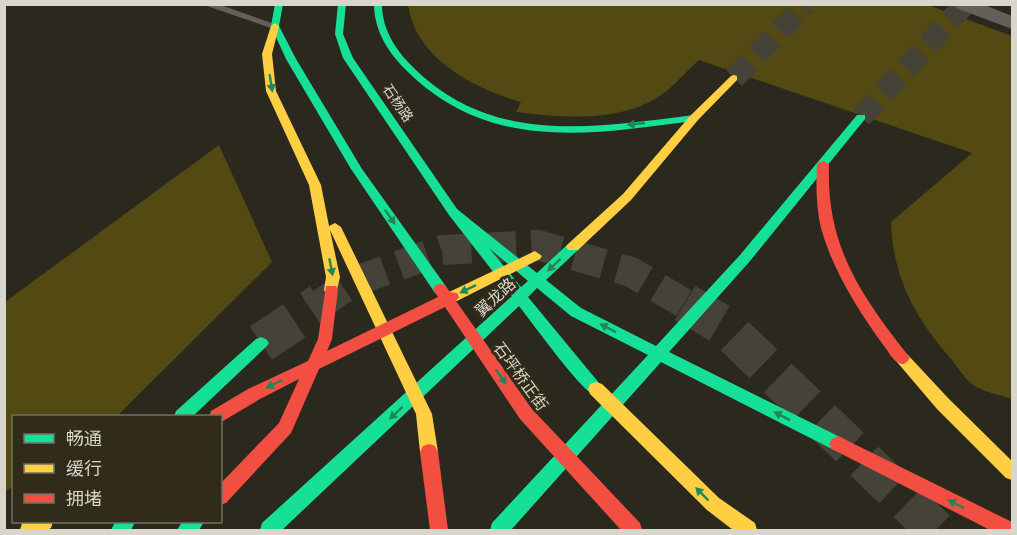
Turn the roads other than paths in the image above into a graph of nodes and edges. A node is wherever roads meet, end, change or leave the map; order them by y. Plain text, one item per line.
1 (206, 4) edge
2 (279, 4) edge
3 (342, 4) edge
4 (378, 4) edge
5 (963, 4) edge
6 (1012, 23) edge
7 (275, 26) junction
8 (734, 78) tunnel mouth
9 (861, 117) tunnel mouth
10 (694, 118) junction
11 (823, 164) junction
12 (315, 185) junction
13 (453, 212) junction
14 (596, 226) junction
15 (261, 343) tunnel mouth
16 (222, 382) junction
17 (185, 415) edge
18 (199, 415) edge
19 (220, 415) edge
20 (1012, 472) edge
21 (222, 495) edge
22 (42, 523) edge
23 (29, 531) edge
24 (269, 531) edge
25 (439, 531) edge
26 (499, 531) edge
27 (633, 531) edge
28 (748, 531) edge
29 (1009, 531) edge

1 - 7 lane
2 - 7 main road
3 - 13 main road, 石杨路
10 -> 4 main road
5 - 6 street
7 -> 12 main road
7 -> 27 main road, 石坪桥正街
8 - 10 main road, 翼龙路
9 - 11 main road
10 - 14 main road, 翼龙路
11 - 20 main road
11 - 26 main road
12 -> 21 main road
12 - 25 main road
28 -> 13 main road
29 -> 13 main road
14 -> 19 main road
14 -> 24 main road, 翼龙路
15 - 16 main road
16 - 17 main road
16 - 18 main road
22 - 23 main road

